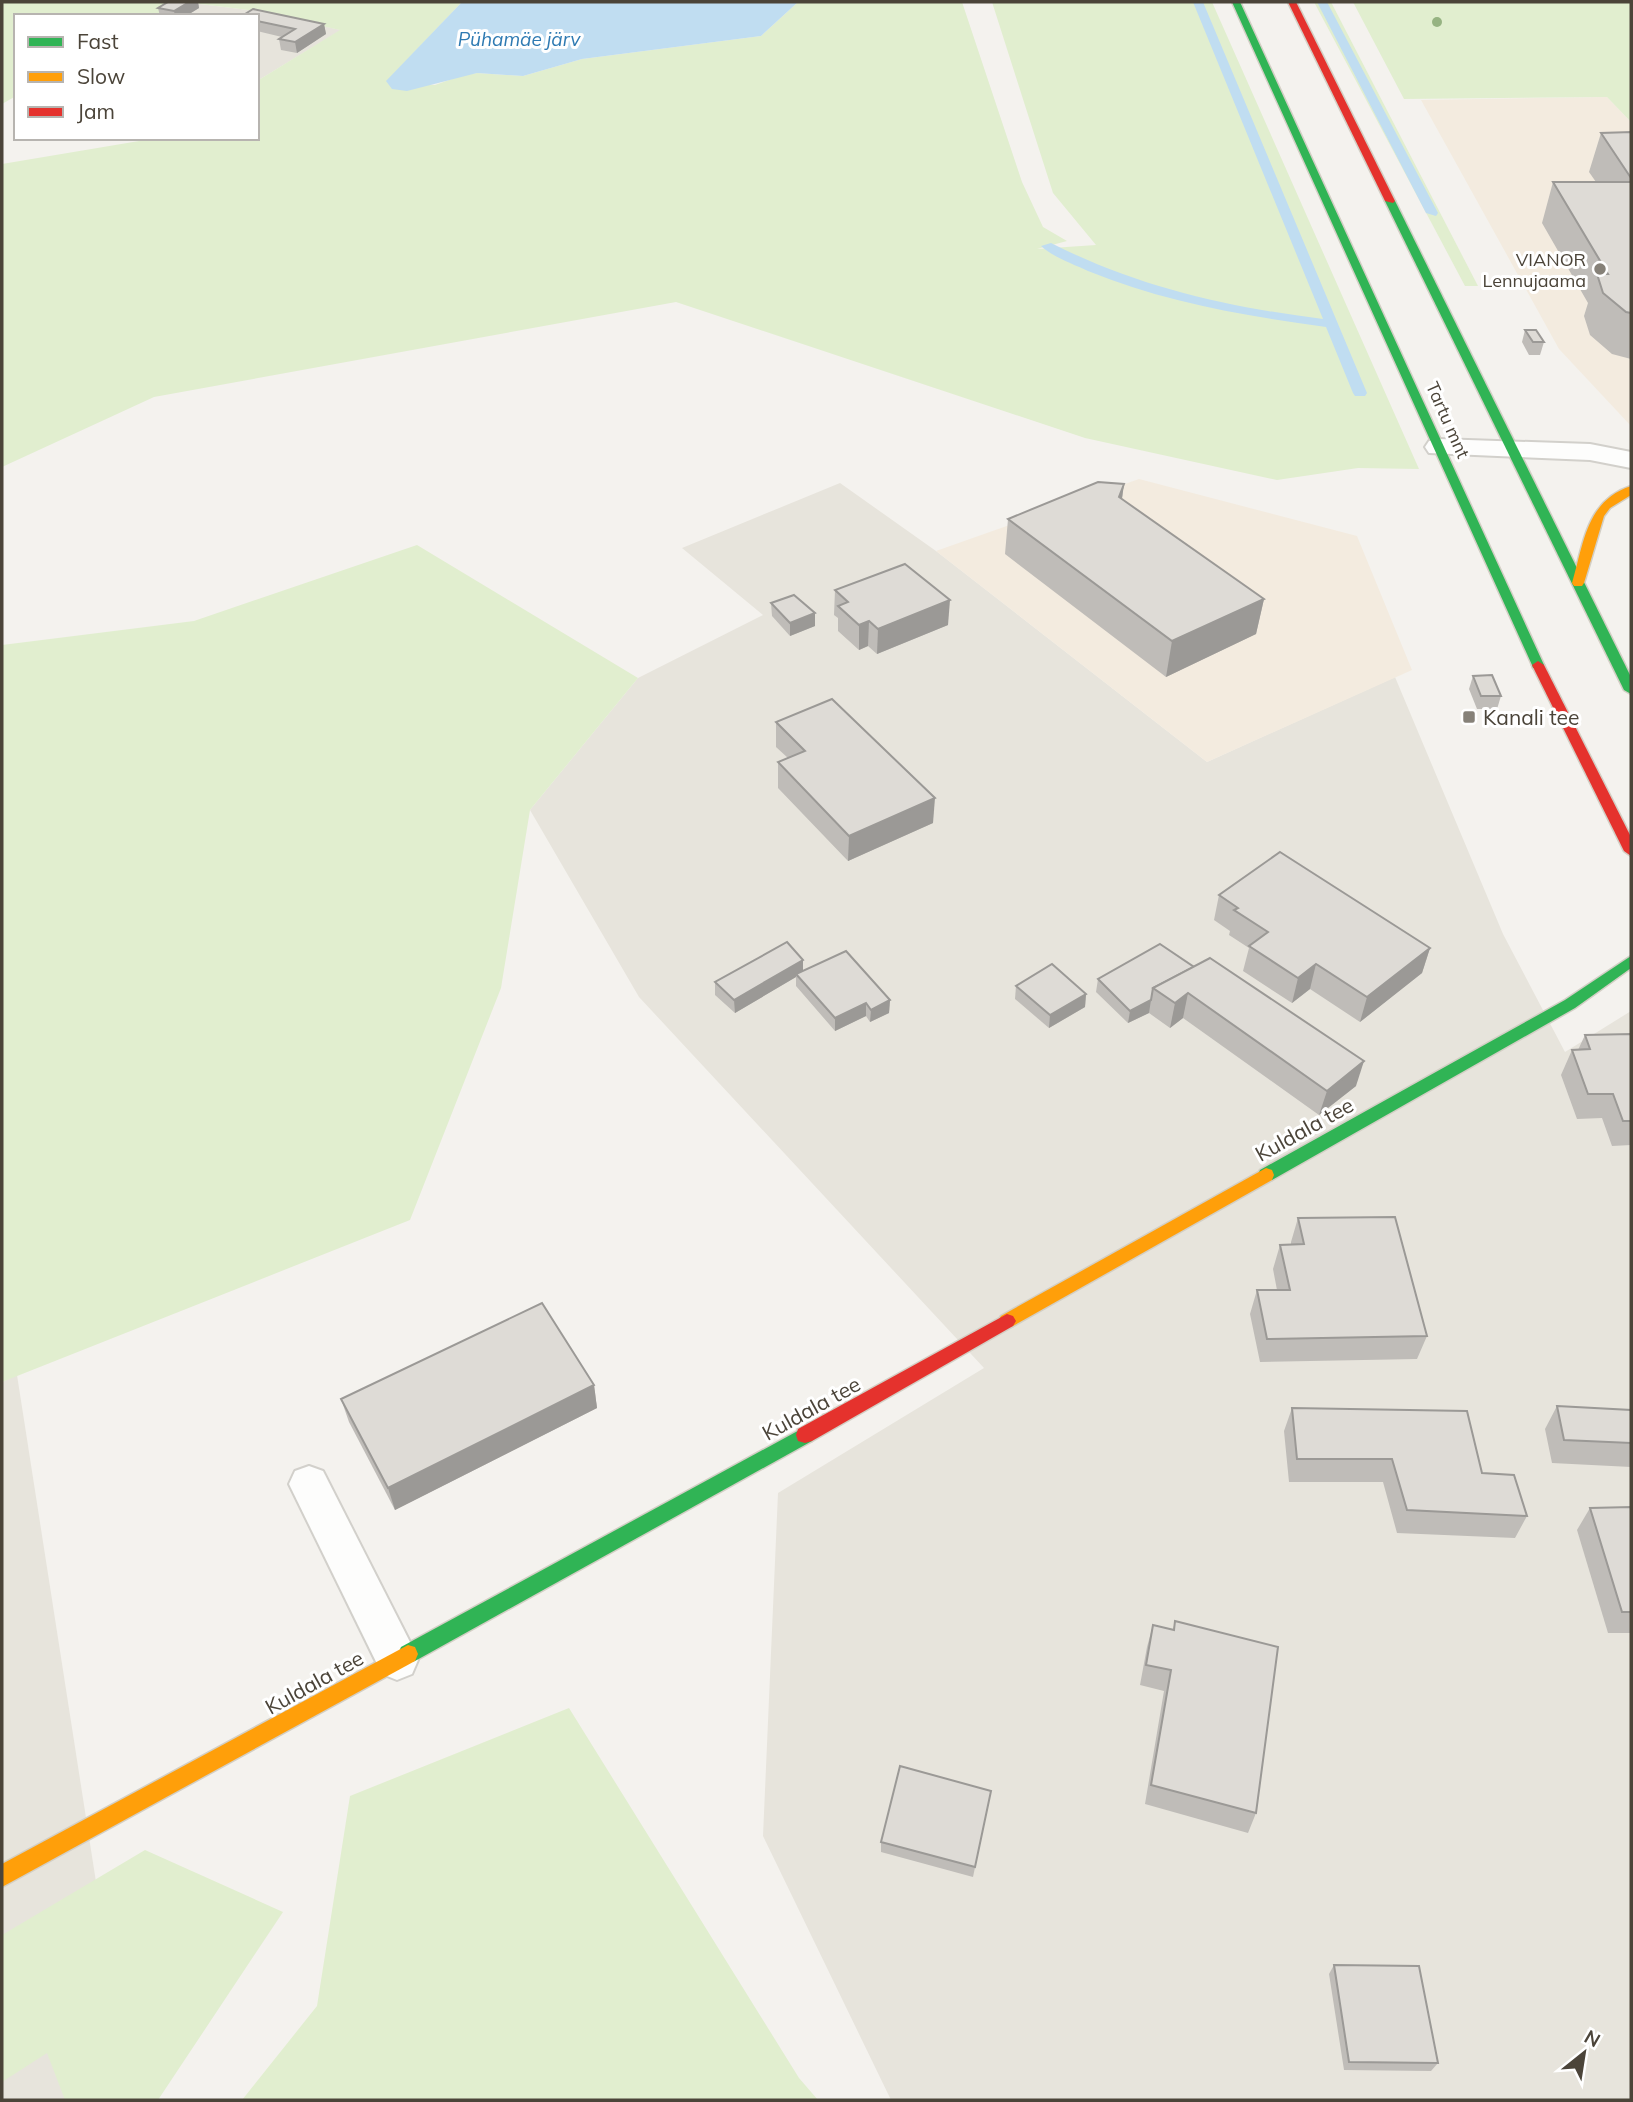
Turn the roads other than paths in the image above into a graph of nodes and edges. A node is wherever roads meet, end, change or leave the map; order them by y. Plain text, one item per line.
1 (1236, 2) edge
2 (1292, 2) edge
3 (1439, 447) junction
4 (1513, 449) junction
5 (1631, 460) edge
6 (1631, 491) edge
7 (1578, 583) junction
8 (1627, 677) edge
9 (1631, 851) edge
10 (1631, 961) edge
11 (309, 1484) dead end
12 (397, 1660) junction
13 (2, 1877) edge

1 - 3 main road, Tartu mnt
2 - 4 main road
3 - 4 street
3 - 9 main road, Tartu mnt
4 - 5 street
4 - 7 main road
6 - 7 main road
7 - 8 main road
10 - 12 main road, Kuldala tee
11 - 12 lane
12 - 13 main road, Kuldala tee

